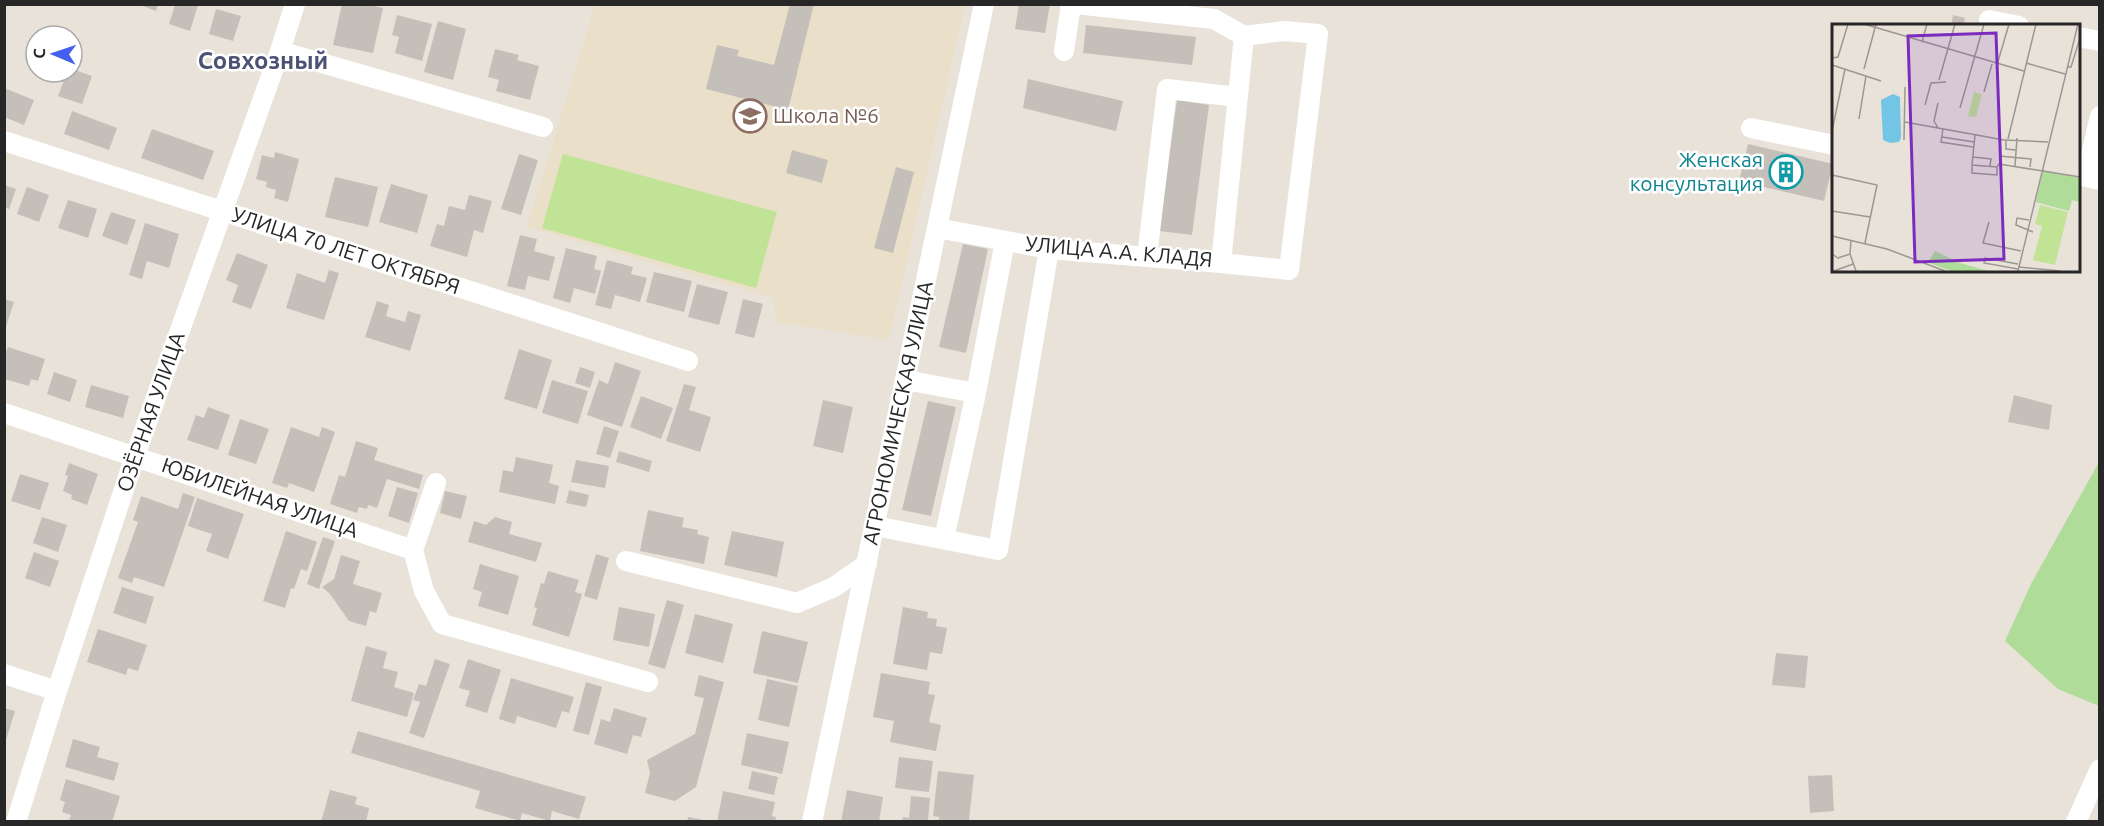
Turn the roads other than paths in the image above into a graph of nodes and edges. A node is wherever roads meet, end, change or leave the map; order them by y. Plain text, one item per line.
1 (295, 4) edge
2 (984, 4) edge
3 (1073, 4) edge
4 (1147, 8) edge
5 (1215, 12) edge
6 (1990, 17) edge
7 (2013, 24) edge
8 (1244, 36) junction
9 (2080, 37) edge
10 (2100, 41) edge
11 (280, 51) junction
12 (1064, 51) dead end
13 (1238, 97) junction
14 (2100, 116) edge
15 (543, 127) dead end
16 (1751, 128) dead end
17 (4, 141) edge
18 (1832, 146) edge
19 (2100, 180) edge
20 (223, 211) junction
21 (937, 228) junction
22 (1005, 241) junction
23 (1050, 249) junction
24 (1147, 257) junction
25 (1221, 263) junction
26 (688, 361) dead end
27 (905, 380) junction
28 (976, 393) junction
29 (4, 412) edge
30 (135, 456) junction
31 (436, 483) dead end
32 (875, 526) junction
33 (944, 539) junction
34 (413, 550) junction
35 (626, 561) dead end
36 (867, 564) junction
37 (4, 674) edge
38 (648, 682) dead end
39 (57, 691) junction
40 (2100, 769) edge
41 (16, 822) edge
42 (812, 822) edge
43 (2076, 822) edge

1 - 11 street, ОЗЁРНАЯ УЛИЦА
2 - 21 street, АГРОНОМИЧЕСКАЯ УЛИЦА
3 - 4 street
3 - 12 street
4 - 5 street
5 - 8 street
6 - 7 street
8 - 13 street, УЛИЦА А.А. КЛАДЯ
8 - 25 street
9 - 10 street
11 - 15 street
11 - 20 street, ОЗЁРНАЯ УЛИЦА
13 - 24 street
13 - 25 street, УЛИЦА А.А. КЛАДЯ
14 - 19 street
16 - 18 street
17 - 20 street, УЛИЦА 70 ЛЕТ ОКТЯБРЯ
20 - 26 street, УЛИЦА 70 ЛЕТ ОКТЯБРЯ
20 - 30 street, ОЗЁРНАЯ УЛИЦА
21 - 22 street, УЛИЦА А.А. КЛАДЯ
21 - 27 street, АГРОНОМИЧЕСКАЯ УЛИЦА
22 - 23 street, УЛИЦА А.А. КЛАДЯ
22 - 28 street
23 - 24 street, УЛИЦА А.А. КЛАДЯ
23 - 33 street
24 - 25 street, УЛИЦА А.А. КЛАДЯ
27 - 28 street
27 - 32 street, АГРОНОМИЧЕСКАЯ УЛИЦА
28 - 33 street
29 - 30 street, ЮБИЛЕЙНАЯ УЛИЦА
30 - 34 street, ЮБИЛЕЙНАЯ УЛИЦА
30 - 39 street, ОЗЁРНАЯ УЛИЦА
31 - 34 street
32 - 33 street
32 - 36 street, АГРОНОМИЧЕСКАЯ УЛИЦА
34 - 38 street
35 - 36 street
36 - 42 street, АГРОНОМИЧЕСКАЯ УЛИЦА
37 - 39 street
39 - 41 street, ОЗЁРНАЯ УЛИЦА
40 - 43 street

